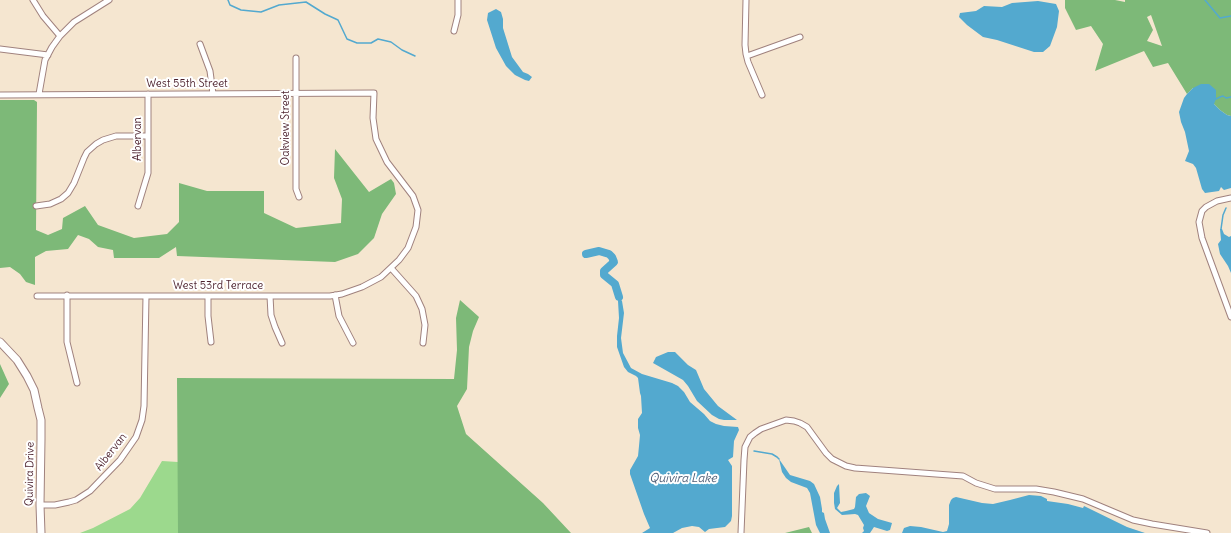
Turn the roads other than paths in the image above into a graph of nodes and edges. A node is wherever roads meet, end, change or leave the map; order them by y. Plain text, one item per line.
1 (33, 0) edge
2 (108, 0) edge
3 (458, 0) edge
4 (746, 0) edge
5 (454, 31) dead end
6 (60, 36) junction
7 (800, 38) dead end
8 (200, 44) dead end
9 (0, 49) edge
10 (48, 55) junction
11 (747, 56) junction
12 (296, 58) dead end
13 (374, 93) joint
14 (39, 94) junction
15 (148, 94) junction
16 (213, 94) junction
17 (296, 94) junction
18 (0, 95) edge
19 (762, 95) dead end
20 (148, 136) junction
21 (299, 197) dead end
22 (1231, 198) edge
23 (36, 206) dead end
24 (138, 206) dead end
25 (391, 268) junction
26 (336, 295) junction
27 (37, 296) dead end
28 (67, 296) junction
29 (146, 296) junction
30 (208, 296) junction
31 (270, 296) junction
32 (1231, 317) edge
33 (0, 342) edge
34 (211, 342) dead end
35 (282, 343) dead end
36 (353, 343) dead end
37 (423, 343) dead end
38 (77, 383) dead end
39 (40, 505) junction
40 (41, 533) edge
41 (741, 533) edge
42 (1207, 533) edge

1 - 6 street
2 - 6 street
3 - 5 street
4 - 11 street
6 - 10 street
7 - 11 street
8 - 16 street
9 - 10 street
10 - 14 street
11 - 19 street
12 - 17 street, Oakview Street
13 - 17 street, West 55th Street
13 - 25 street, West 53rd Terrace
14 - 15 street, West 55th Street
14 - 18 street, West 55th Street
15 - 16 street, West 55th Street
15 - 20 street, Albervan
16 - 17 street, West 55th Street
17 - 21 street, Oakview Street
20 - 23 street
20 - 24 street, Albervan
22 - 32 street
25 - 26 street, West 53rd Terrace
25 - 37 street
26 - 31 street, West 53rd Terrace
26 - 36 street
27 - 28 street, West 53rd Terrace
28 - 29 street, West 53rd Terrace
28 - 38 street
29 - 30 street, West 53rd Terrace
29 - 39 street, Albervan
30 - 31 street, West 53rd Terrace
30 - 34 street
31 - 35 street
33 - 39 main road, Quivira Drive
39 - 40 main road, Quivira Drive
41 - 42 street

